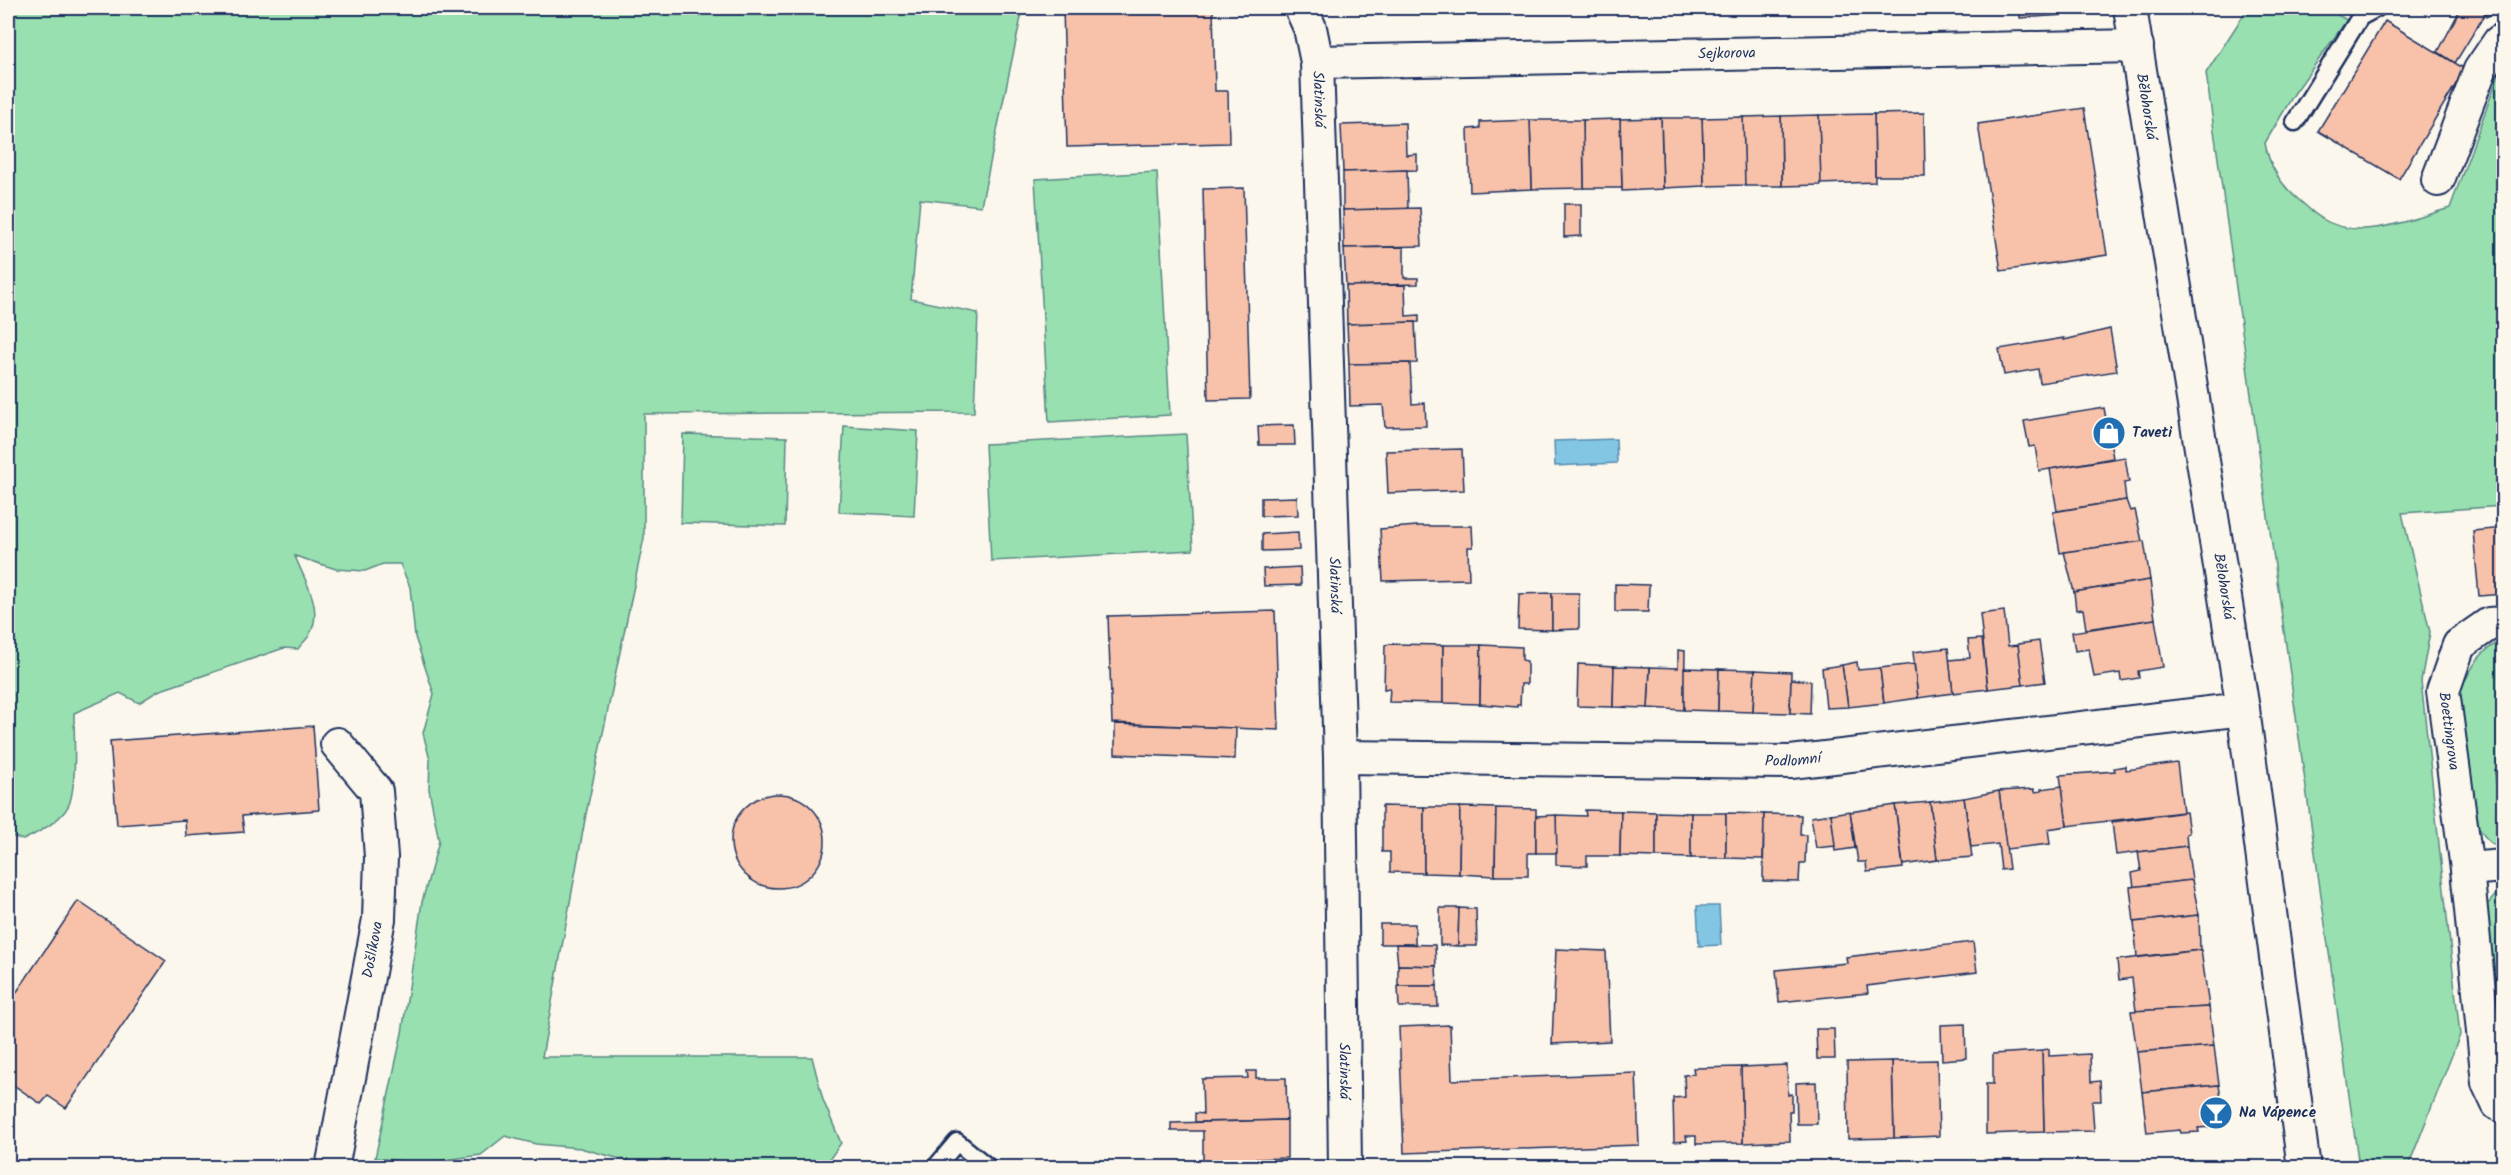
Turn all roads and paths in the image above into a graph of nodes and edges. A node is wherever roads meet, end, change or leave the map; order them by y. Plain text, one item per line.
1 (1301, 8) edge
2 (2130, 8) edge
3 (2377, 8) edge
4 (2504, 39) edge
5 (2137, 46) junction
6 (1317, 62) junction
7 (2295, 122) dead end
8 (2439, 180) dead end
9 (2504, 623) edge
10 (2243, 709) junction
11 (336, 744) dead end
12 (1340, 757) junction
13 (2504, 866) edge
14 (2467, 869) junction
15 (2504, 1107) edge
16 (332, 1167) edge
17 (935, 1167) edge
18 (989, 1167) edge
19 (1344, 1167) edge
20 (2304, 1167) edge

1 - 6 street, Slatinská
2 - 5 street, Bělohorská
3 - 7 lane
4 - 8 street
5 - 6 street, Sejkorova
5 - 10 street, Bělohorská
6 - 12 street, Slatinská
9 - 14 street, Boettingrova
10 - 12 street, Podlomní
10 - 20 street, Bělohorská
11 - 16 street, Došlíkova
12 - 19 street, Slatinská
13 - 14 street
14 - 15 street, Boettingrova
17 - 18 lane

